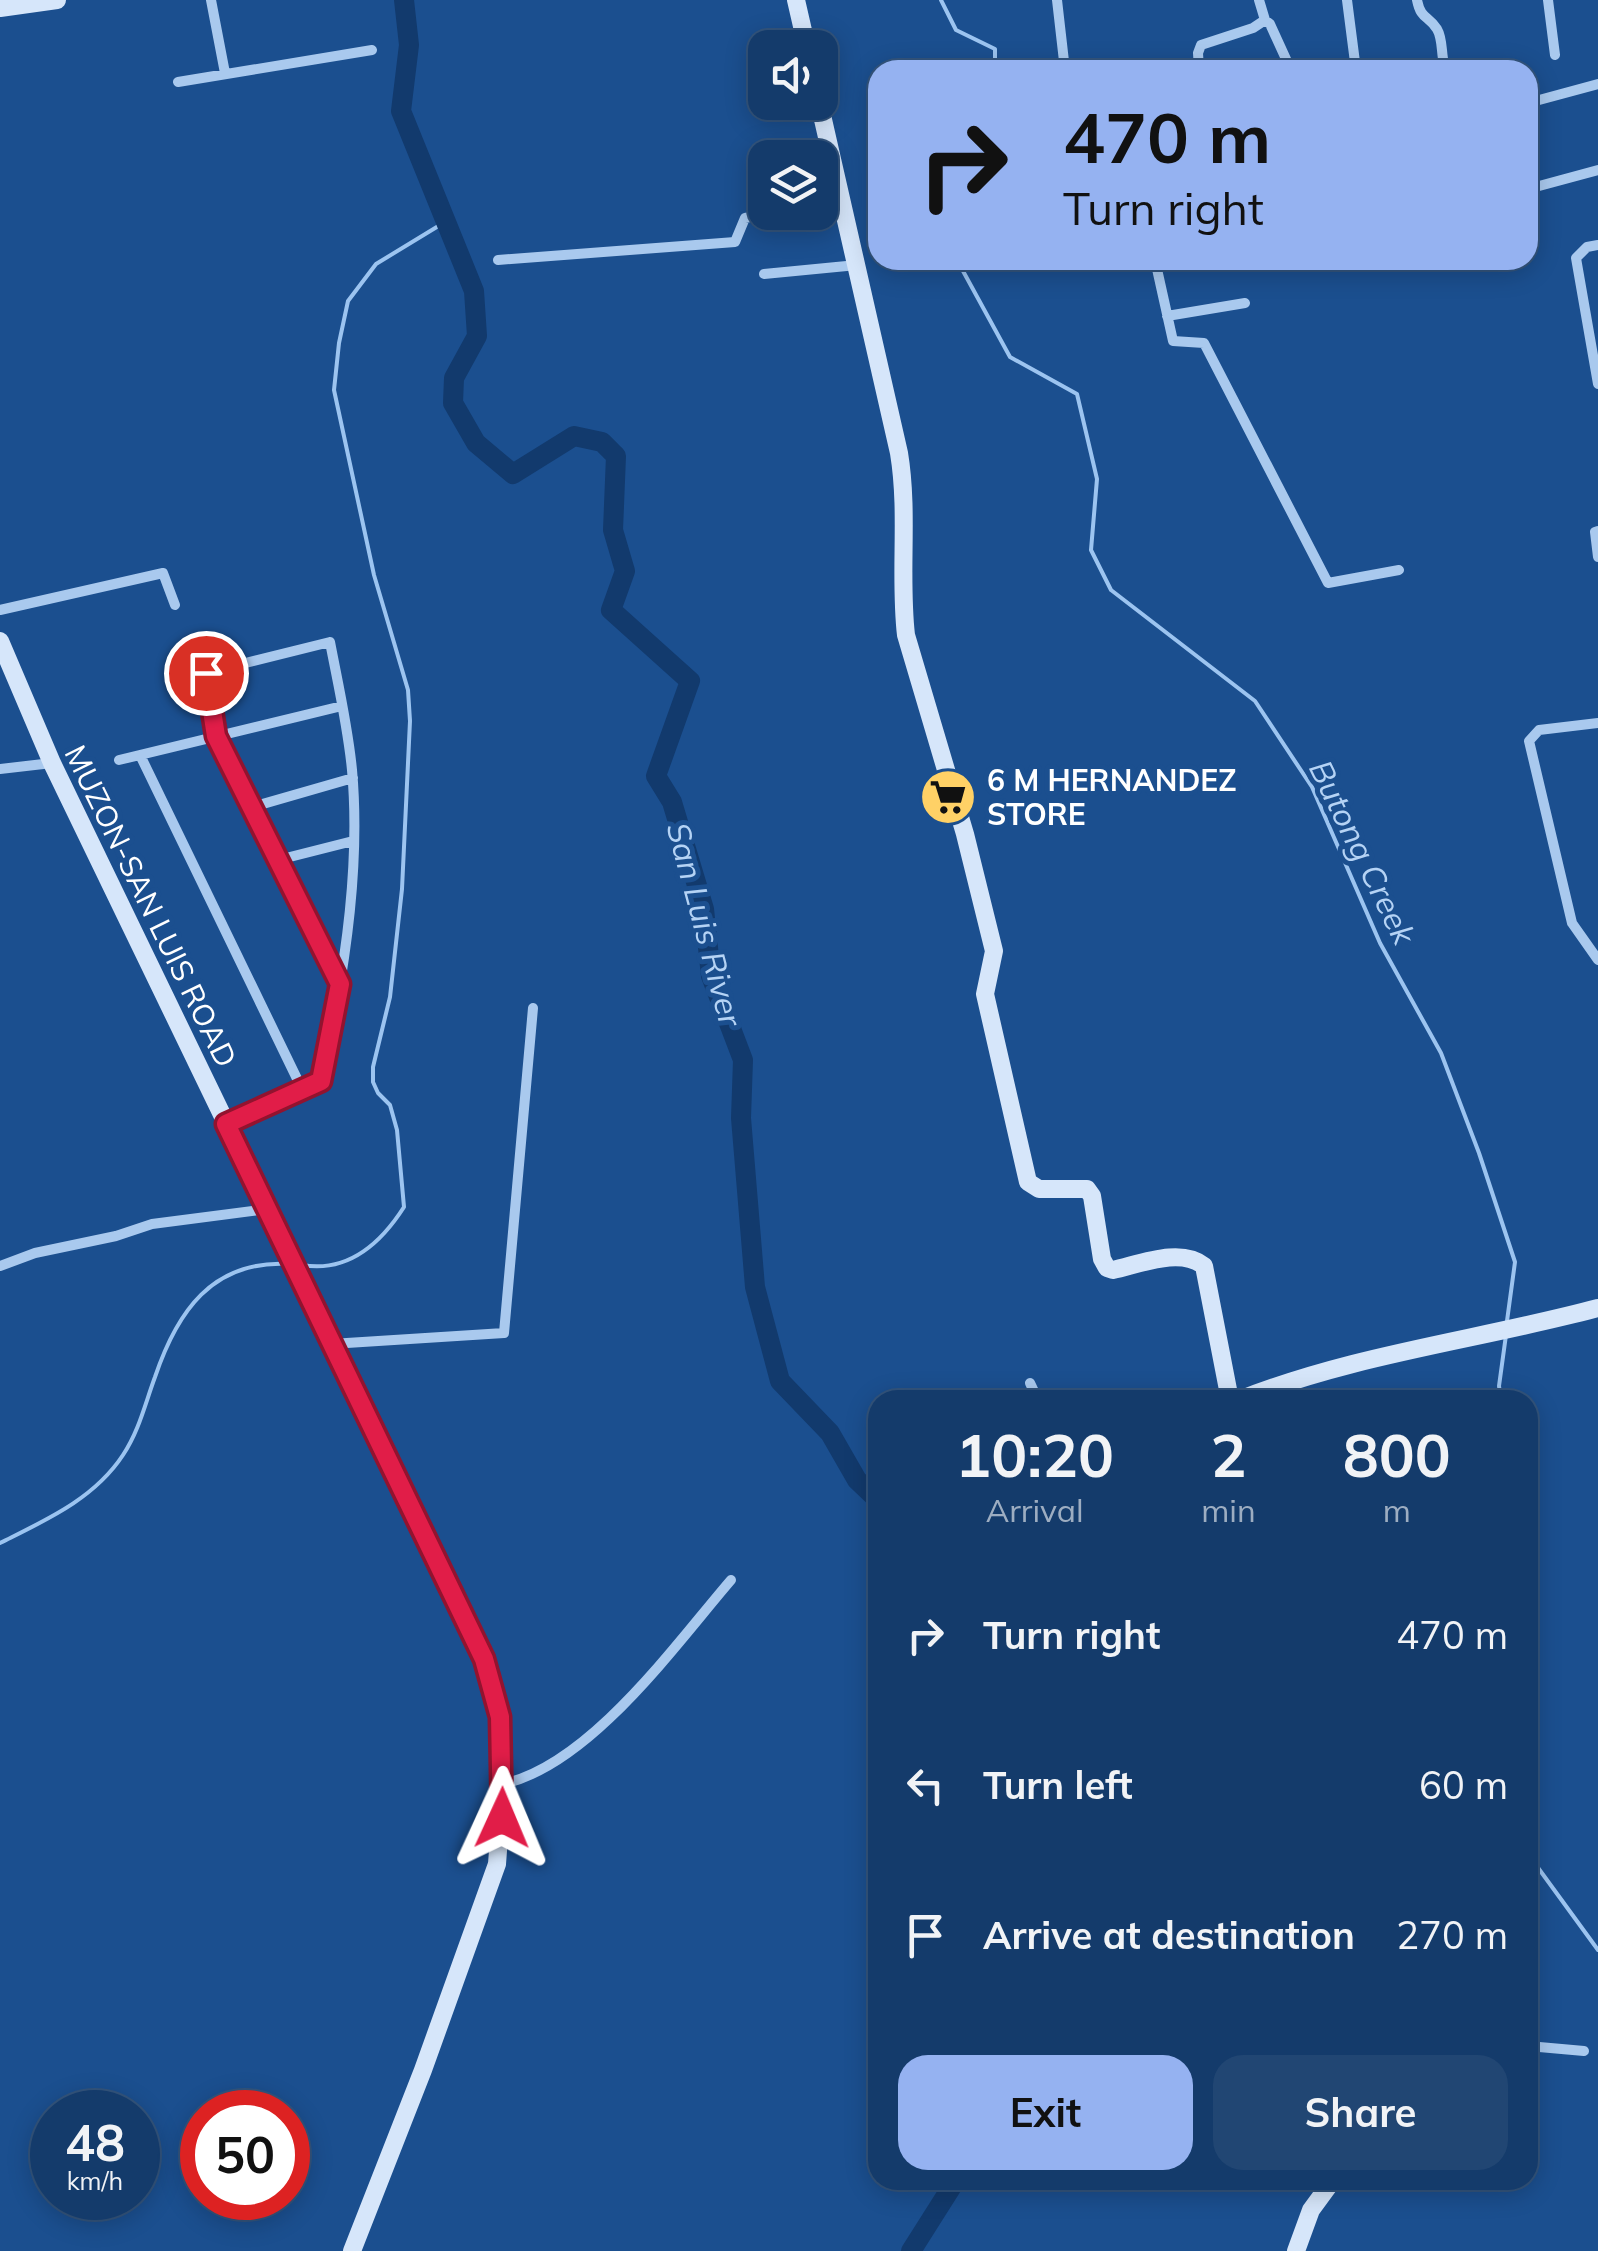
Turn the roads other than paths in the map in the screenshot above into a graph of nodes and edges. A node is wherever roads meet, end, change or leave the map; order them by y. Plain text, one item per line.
1 (57, 0) edge
2 (210, 0) edge
3 (796, 0) edge
4 (1057, 0) edge
5 (1259, 0) edge
6 (1346, 0) edge
7 (1416, 0) edge
8 (1548, 0) edge
9 (0, 8) edge
10 (1265, 20) junction
11 (803, 30) edge
12 (372, 50) dead end
13 (1556, 55) dead end
14 (1064, 60) edge
15 (1198, 60) edge
16 (1286, 60) edge
17 (1355, 60) edge
18 (1443, 60) edge
19 (226, 73) junction
20 (178, 82) dead end
21 (1598, 84) edge
22 (1538, 100) edge
23 (823, 120) edge
24 (1598, 170) edge
25 (1538, 186) edge
26 (841, 200) junction
27 (838, 201) edge
28 (748, 217) edge
29 (1598, 245) edge
30 (498, 260) dead end
31 (858, 265) junction
32 (1157, 270) edge
33 (764, 274) dead end
34 (1244, 303) dead end
35 (1168, 316) junction
36 (1598, 384) edge
37 (1598, 531) edge
38 (1598, 557) edge
39 (1399, 570) dead end
40 (175, 605) dead end
41 (0, 610) edge
42 (0, 641) edge
43 (342, 706) junction
44 (1598, 722) edge
45 (216, 736) junction
46 (140, 755) junction
47 (119, 760) dead end
48 (52, 764) junction
49 (0, 769) edge
50 (353, 778) junction
51 (252, 807) junction
52 (353, 841) junction
53 (278, 860) junction
54 (346, 948) junction
55 (327, 958) junction
56 (1598, 960) edge
57 (340, 984) junction
58 (533, 1008) dead end
59 (302, 1089) junction
60 (226, 1124) junction
61 (267, 1209) junction
62 (0, 1266) edge
63 (1598, 1308) edge
64 (330, 1344) junction
65 (1030, 1382) dead end
66 (1034, 1390) edge
67 (1228, 1390) edge
68 (1265, 1390) edge
69 (731, 1580) dead end
70 (504, 1784) junction
71 (1538, 2047) edge
72 (1584, 2051) dead end
73 (1326, 2190) edge
74 (352, 2251) edge
75 (1296, 2251) edge

1 - 9 street
2 - 19 street
3 - 11 street
4 - 14 street
5 - 10 street
6 - 17 street
7 - 18 street
8 - 13 street
10 - 15 street
10 - 16 street
12 - 19 street
19 - 20 street
21 - 22 street
23 - 26 street
24 - 25 street
26 - 27 street
26 - 31 street
28 - 30 street
29 - 36 street
31 - 33 street
31 - 67 street
32 - 35 street
34 - 35 street
35 - 39 street
37 - 38 street
40 - 41 street
42 - 48 street, MUZON-SAN LUIS ROAD
43 - 45 street
43 - 45 street
43 - 50 street
44 - 56 street
45 - 46 street
45 - 51 street
46 - 47 street
46 - 59 street
48 - 49 street
48 - 60 street, MUZON-SAN LUIS ROAD
50 - 51 street
50 - 52 street
51 - 53 street
52 - 53 street
52 - 54 street
53 - 55 street
54 - 55 street
54 - 57 street
55 - 57 street
57 - 59 street
58 - 64 street
59 - 60 street
60 - 61 street, MUZON-SAN LUIS ROAD
61 - 62 street
61 - 64 street, MUZON-SAN LUIS ROAD
63 - 68 street
64 - 70 street, MUZON-SAN LUIS ROAD
65 - 66 street
69 - 70 street
70 - 74 street, MUZON-SAN LUIS ROAD
71 - 72 street
73 - 75 street

